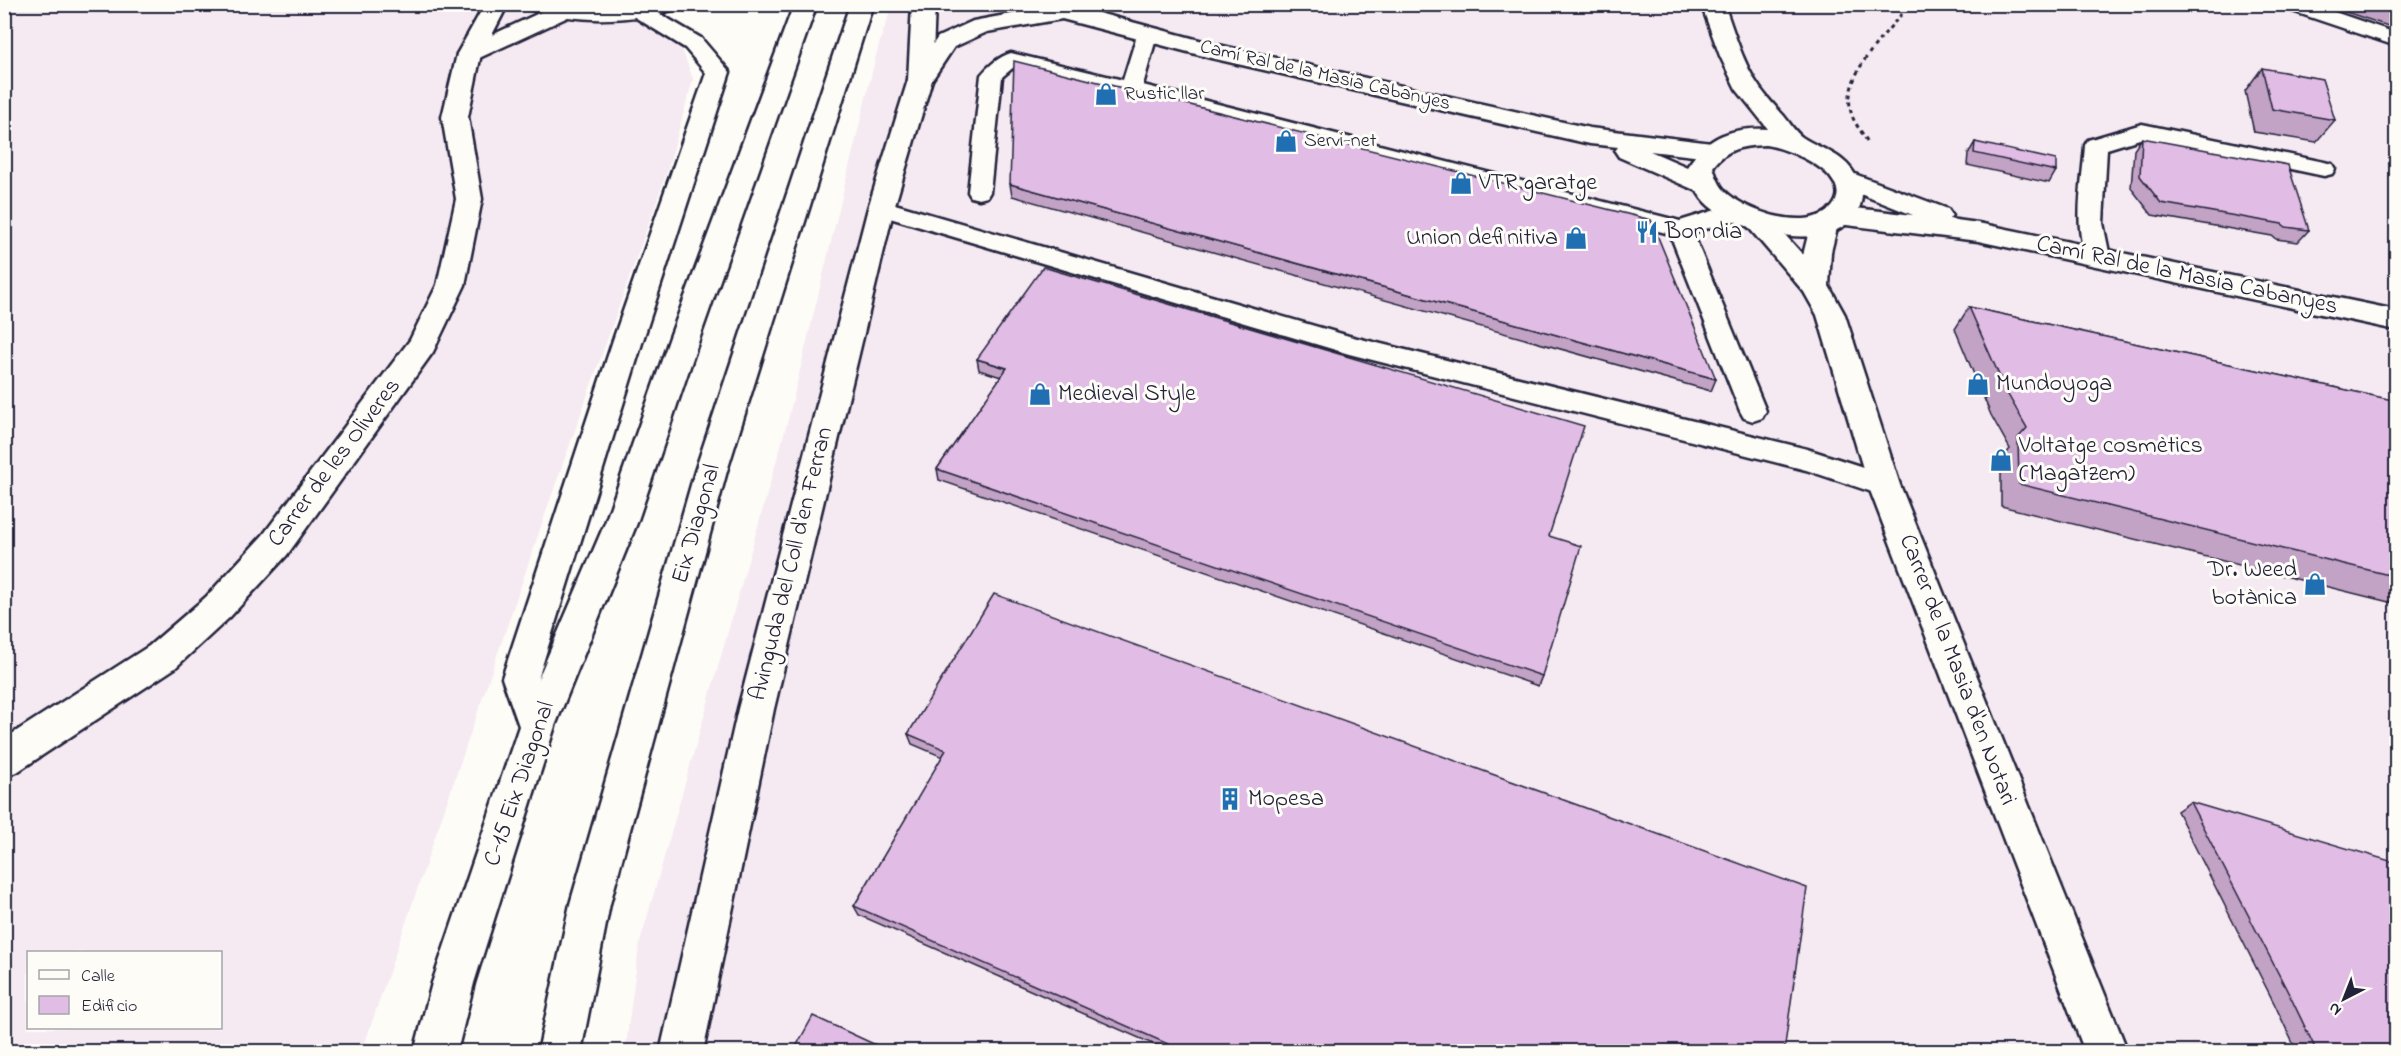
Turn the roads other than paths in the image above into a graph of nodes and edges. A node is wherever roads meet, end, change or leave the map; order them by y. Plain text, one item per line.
1 (497, 4) edge
2 (537, 4) edge
3 (806, 4) edge
4 (862, 4) edge
5 (924, 4) edge
6 (1712, 4) edge
7 (2290, 4) edge
8 (655, 8) edge
9 (1054, 8) edge
10 (560, 12) junction
11 (1148, 35) junction
12 (2397, 40) edge
13 (469, 54) junction
14 (920, 81) junction
15 (1131, 88) junction
16 (1748, 89) junction
17 (1590, 136) junction
18 (1739, 138) junction
19 (1791, 141) junction
20 (1711, 150) junction
21 (2324, 169) dead end
22 (1844, 178) junction
23 (1706, 185) junction
24 (978, 192) dead end
25 (881, 208) junction
26 (1747, 217) junction
27 (1832, 219) junction
28 (1680, 230) junction
29 (1978, 232) junction
30 (2098, 257) junction
31 (1815, 286) junction
32 (2397, 320) edge
33 (1753, 411) dead end
34 (1884, 485) junction
35 (537, 726) junction
36 (4, 760) edge
37 (435, 1052) edge
38 (559, 1052) edge
39 (681, 1052) edge
40 (2107, 1052) edge

1 - 13 main road, Carrer de les Oliveres
2 - 10 main road
3 - 35 main road, C-15 Eix Diagonal
4 - 38 main road, Eix Diagonal
5 - 14 main road
6 - 16 main road
7 - 12 lane
8 - 10 main road
8 - 35 main road
9 - 11 main road, Camí Ral de la Masia Cabanyes
9 - 14 main road, Camí Ral de la Masia Cabanyes
10 - 13 main road
11 - 15 lane
11 - 17 main road, Camí Ral de la Masia Cabanyes
13 - 36 main road, Carrer de les Oliveres
14 - 25 main road, Avinguda del Coll d'en Ferran
15 - 24 lane
15 - 28 lane
16 - 18 main road
16 - 19 main road
17 - 20 main road, Camí Ral de la Masia Cabanyes
17 - 23 main road, Camí Ral de la Masia Cabanyes
18 - 19 main road
18 - 20 main road
19 - 22 main road
20 - 23 main road
21 - 30 lane
22 - 27 main road
22 - 29 main road, Camí Ral de la Masia Cabanyes
23 - 26 main road
25 - 34 lane
25 - 39 main road, Avinguda del Coll d'en Ferran
26 - 27 main road
26 - 28 lane
26 - 31 main road, Carrer de la Masia d'en Notari
27 - 29 main road, Camí Ral de la Masia Cabanyes
27 - 31 main road
28 - 33 lane
29 - 30 main road, Camí Ral de la Masia Cabanyes
30 - 32 main road, Camí Ral de la Masia Cabanyes
31 - 34 main road, Carrer de la Masia d'en Notari
34 - 40 main road, Carrer de la Masia d'en Notari
35 - 37 main road, C-15 Eix Diagonal

